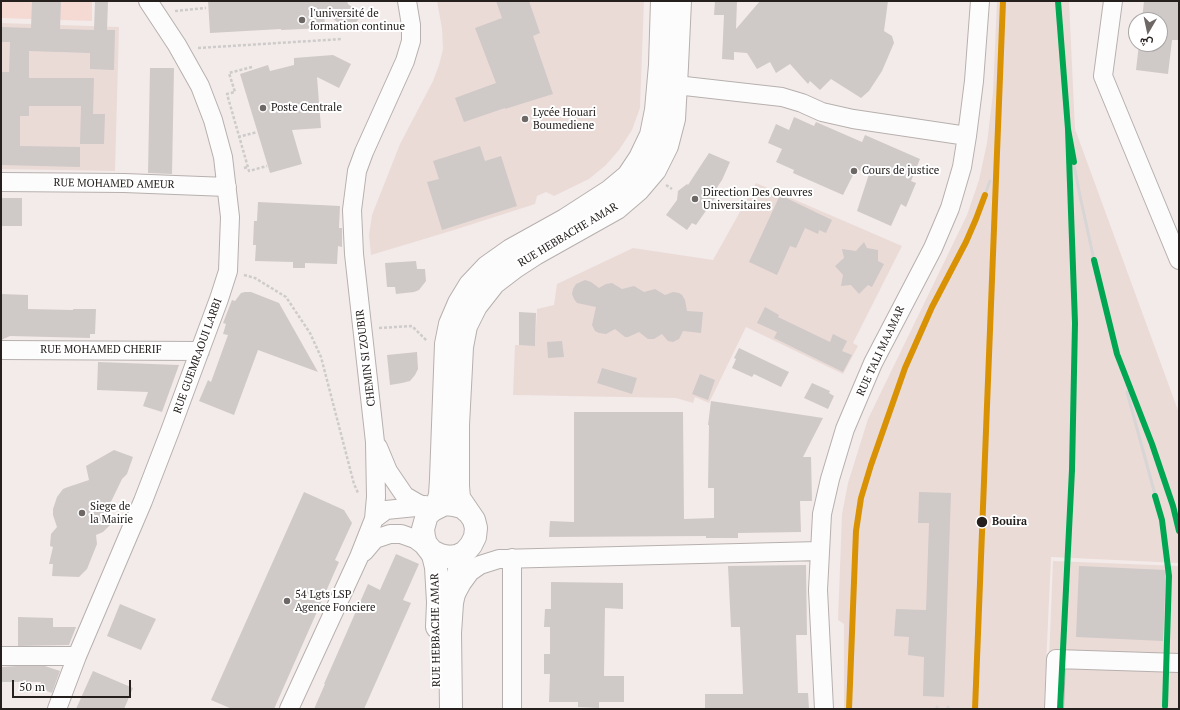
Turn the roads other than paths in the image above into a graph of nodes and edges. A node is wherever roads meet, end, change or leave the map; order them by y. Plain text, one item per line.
1 (148, 1) edge
2 (407, 1) edge
3 (662, 1) edge
4 (680, 1) edge
5 (980, 1) edge
6 (1113, 1) edge
7 (676, 85) junction
8 (967, 136) junction
9 (1, 182) edge
10 (227, 187) junction
11 (1179, 259) edge
12 (1, 350) edge
13 (200, 351) junction
14 (375, 442) junction
15 (373, 506) junction
16 (431, 508) junction
17 (472, 521) junction
18 (422, 547) junction
19 (820, 551) junction
20 (465, 552) junction
21 (359, 557) junction
22 (506, 558) junction
23 (452, 603) junction
24 (1, 656) edge
25 (77, 656) junction
26 (1179, 663) edge
27 (57, 709) edge
28 (289, 709) edge
29 (437, 709) edge
30 (451, 709) edge
31 (512, 709) edge
32 (824, 709) edge
33 (1054, 709) edge

1 - 10 street, RUE GUEMRAOUI LARBI
2 - 14 street, CHEMIN SI ZOUBIR
3 - 16 main road, RUE HEBBACHE AMAR
4 - 7 main road, RUE HEBBACHE AMAR
5 - 8 street, RUE TALI MAAMAR
6 - 11 street
7 - 8 street
7 - 17 main road, RUE HEBBACHE AMAR
8 - 19 street, RUE TALI MAAMAR
9 - 10 street, RUE MOHAMED AMEUR
10 - 13 street, RUE GUEMRAOUI LARBI
12 - 13 street, RUE MOHAMED CHERIF
13 - 25 street, RUE GUEMRAOUI LARBI
14 - 15 street, CHEMIN SI ZOUBIR
14 - 16 street
15 - 16 street
15 - 18 street
15 - 21 street, CHEMIN SI ZOUBIR
16 - 17 main road
16 - 18 main road
17 - 20 main road
17 - 22 street
18 - 20 main road
18 - 21 street
18 - 29 main road, RUE HEBBACHE AMAR
19 - 22 street
19 - 32 street, RUE TALI MAAMAR
20 - 23 main road, RUE HEBBACHE AMAR
21 - 28 street, CHEMIN SI ZOUBIR
22 - 23 street
22 - 31 street
23 - 30 main road, RUE HEBBACHE AMAR
24 - 25 street
25 - 27 street, RUE GUEMRAOUI LARBI
26 - 33 street

